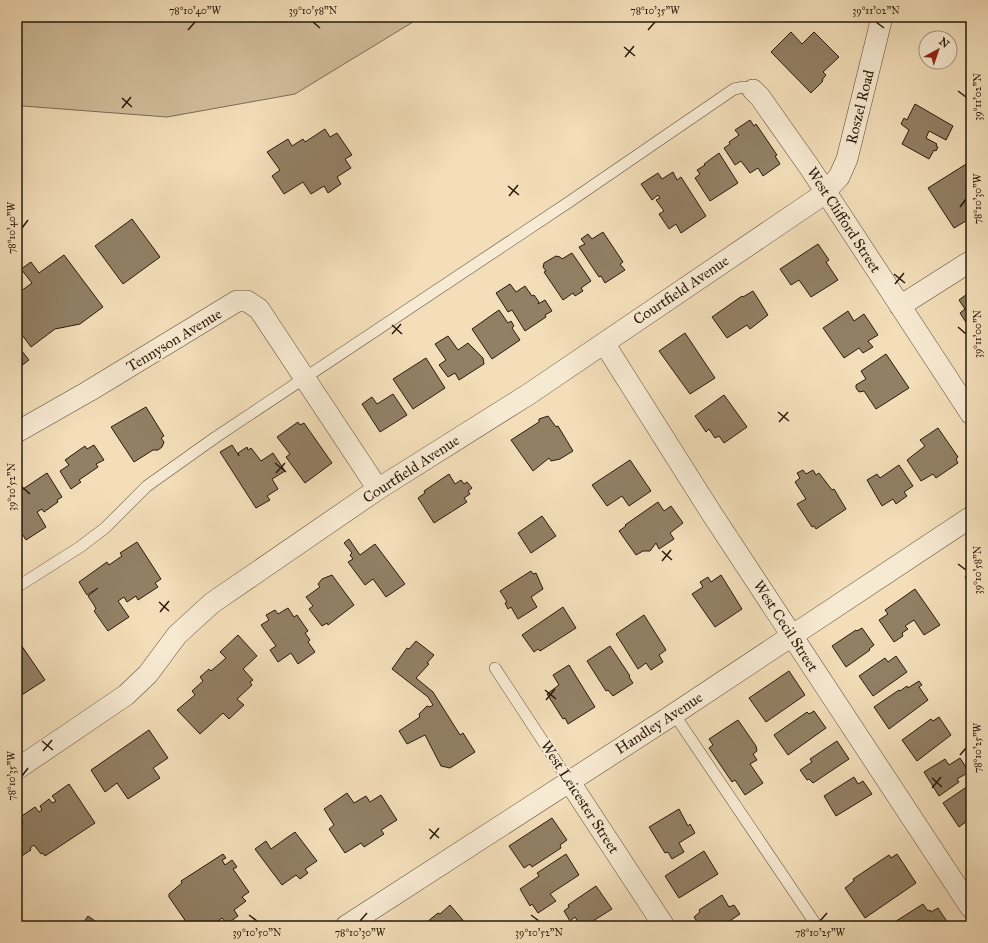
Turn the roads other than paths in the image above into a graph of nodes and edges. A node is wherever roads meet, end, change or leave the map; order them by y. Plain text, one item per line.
1 (882, 17) edge
2 (753, 90) joint
3 (826, 192) junction
4 (971, 261) edge
5 (900, 306) junction
6 (604, 343) junction
7 (306, 378) junction
8 (971, 414) edge
9 (17, 432) edge
10 (378, 489) junction
11 (971, 517) edge
12 (17, 587) edge
13 (792, 636) junction
14 (495, 668) dead end
15 (674, 714) junction
16 (17, 769) edge
17 (569, 781) junction
18 (971, 908) edge
19 (348, 925) edge
20 (664, 926) edge
21 (817, 926) edge

1 - 3 street, Roszel Road
2 - 3 street, West Clifford Street
2 - 7 lane
3 - 5 street, West Clifford Street
3 - 6 street, Courtfield Avenue
4 - 5 street
5 - 8 street, West Clifford Street
6 - 10 street, Courtfield Avenue
6 - 13 street, West Cecil Street
7 - 9 street, Tennyson Avenue
7 - 10 street
7 - 12 lane
10 - 16 street, Courtfield Avenue
11 - 13 street, Handley Avenue
13 - 15 street, Handley Avenue
13 - 18 street, West Cecil Street
14 - 17 lane, West Leicester Street
15 - 17 street, Handley Avenue
15 - 21 lane
17 - 19 street, Handley Avenue
17 - 20 street, West Leicester Street

